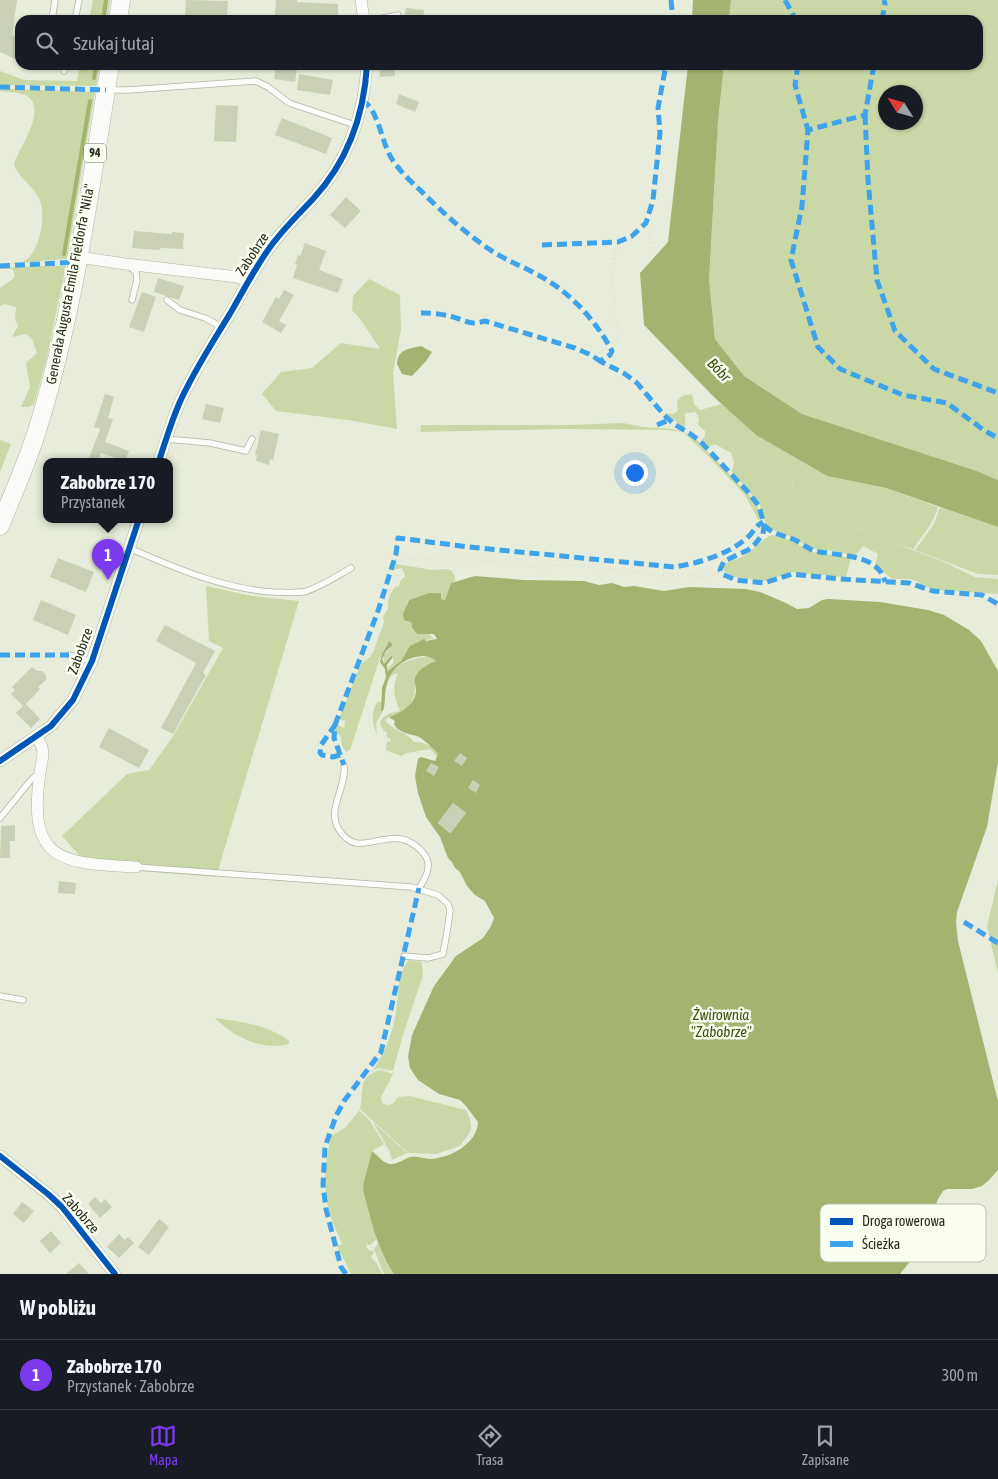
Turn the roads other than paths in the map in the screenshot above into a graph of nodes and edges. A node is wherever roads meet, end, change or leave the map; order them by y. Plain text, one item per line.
1 (55, 0) edge
2 (79, 0) edge
3 (121, 0) edge
4 (361, 0) edge
5 (53, 15) edge
6 (76, 15) edge
7 (119, 15) edge
8 (363, 15) edge
9 (109, 70) edge
10 (366, 70) edge
11 (106, 90) junction
12 (355, 125) junction
13 (78, 257) junction
14 (126, 264) junction
15 (249, 281) junction
16 (132, 300) dead end
17 (167, 300) dead end
18 (222, 327) junction
19 (166, 439) junction
20 (252, 440) dead end
21 (160, 458) edge
22 (138, 523) edge
23 (0, 526) edge
24 (129, 548) junction
25 (351, 568) dead end
26 (69, 655) dead end
27 (92, 661) junction
28 (36, 738) junction
29 (0, 761) edge
30 (344, 765) dead end
31 (40, 772) junction
32 (0, 818) edge
33 (136, 868) joint
34 (419, 888) junction
35 (404, 956) dead end
36 (0, 996) edge
37 (23, 1000) dead end
38 (2, 1161) edge
39 (115, 1274) edge

1 - 5 lane
2 - 6 lane
3 - 7 main road
4 - 8 street
9 - 11 main road, Generała Augusta Emila Fieldorfa "Nila" / 94
10 - 12 street, Zabobrze
11 - 12 lane
11 - 13 main road, Generała Augusta Emila Fieldorfa "Nila" / 94
12 - 15 street, Zabobrze
13 - 14 street
13 - 23 main road, Generała Augusta Emila Fieldorfa "Nila" / 94
14 - 15 street
14 - 16 lane
15 - 18 street, Zabobrze
17 - 18 lane
18 - 19 street, Zabobrze
19 - 20 lane
19 - 21 street, Zabobrze
22 - 24 street, Zabobrze
24 - 25 lane
24 - 27 street, Zabobrze
26 - 27 lane
27 - 28 street, Zabobrze
28 - 29 street, Zabobrze
28 - 31 street
30 - 34 lane
31 - 32 lane
31 - 33 street
33 - 34 lane
34 - 35 lane
36 - 37 lane
38 - 39 street, Zabobrze

